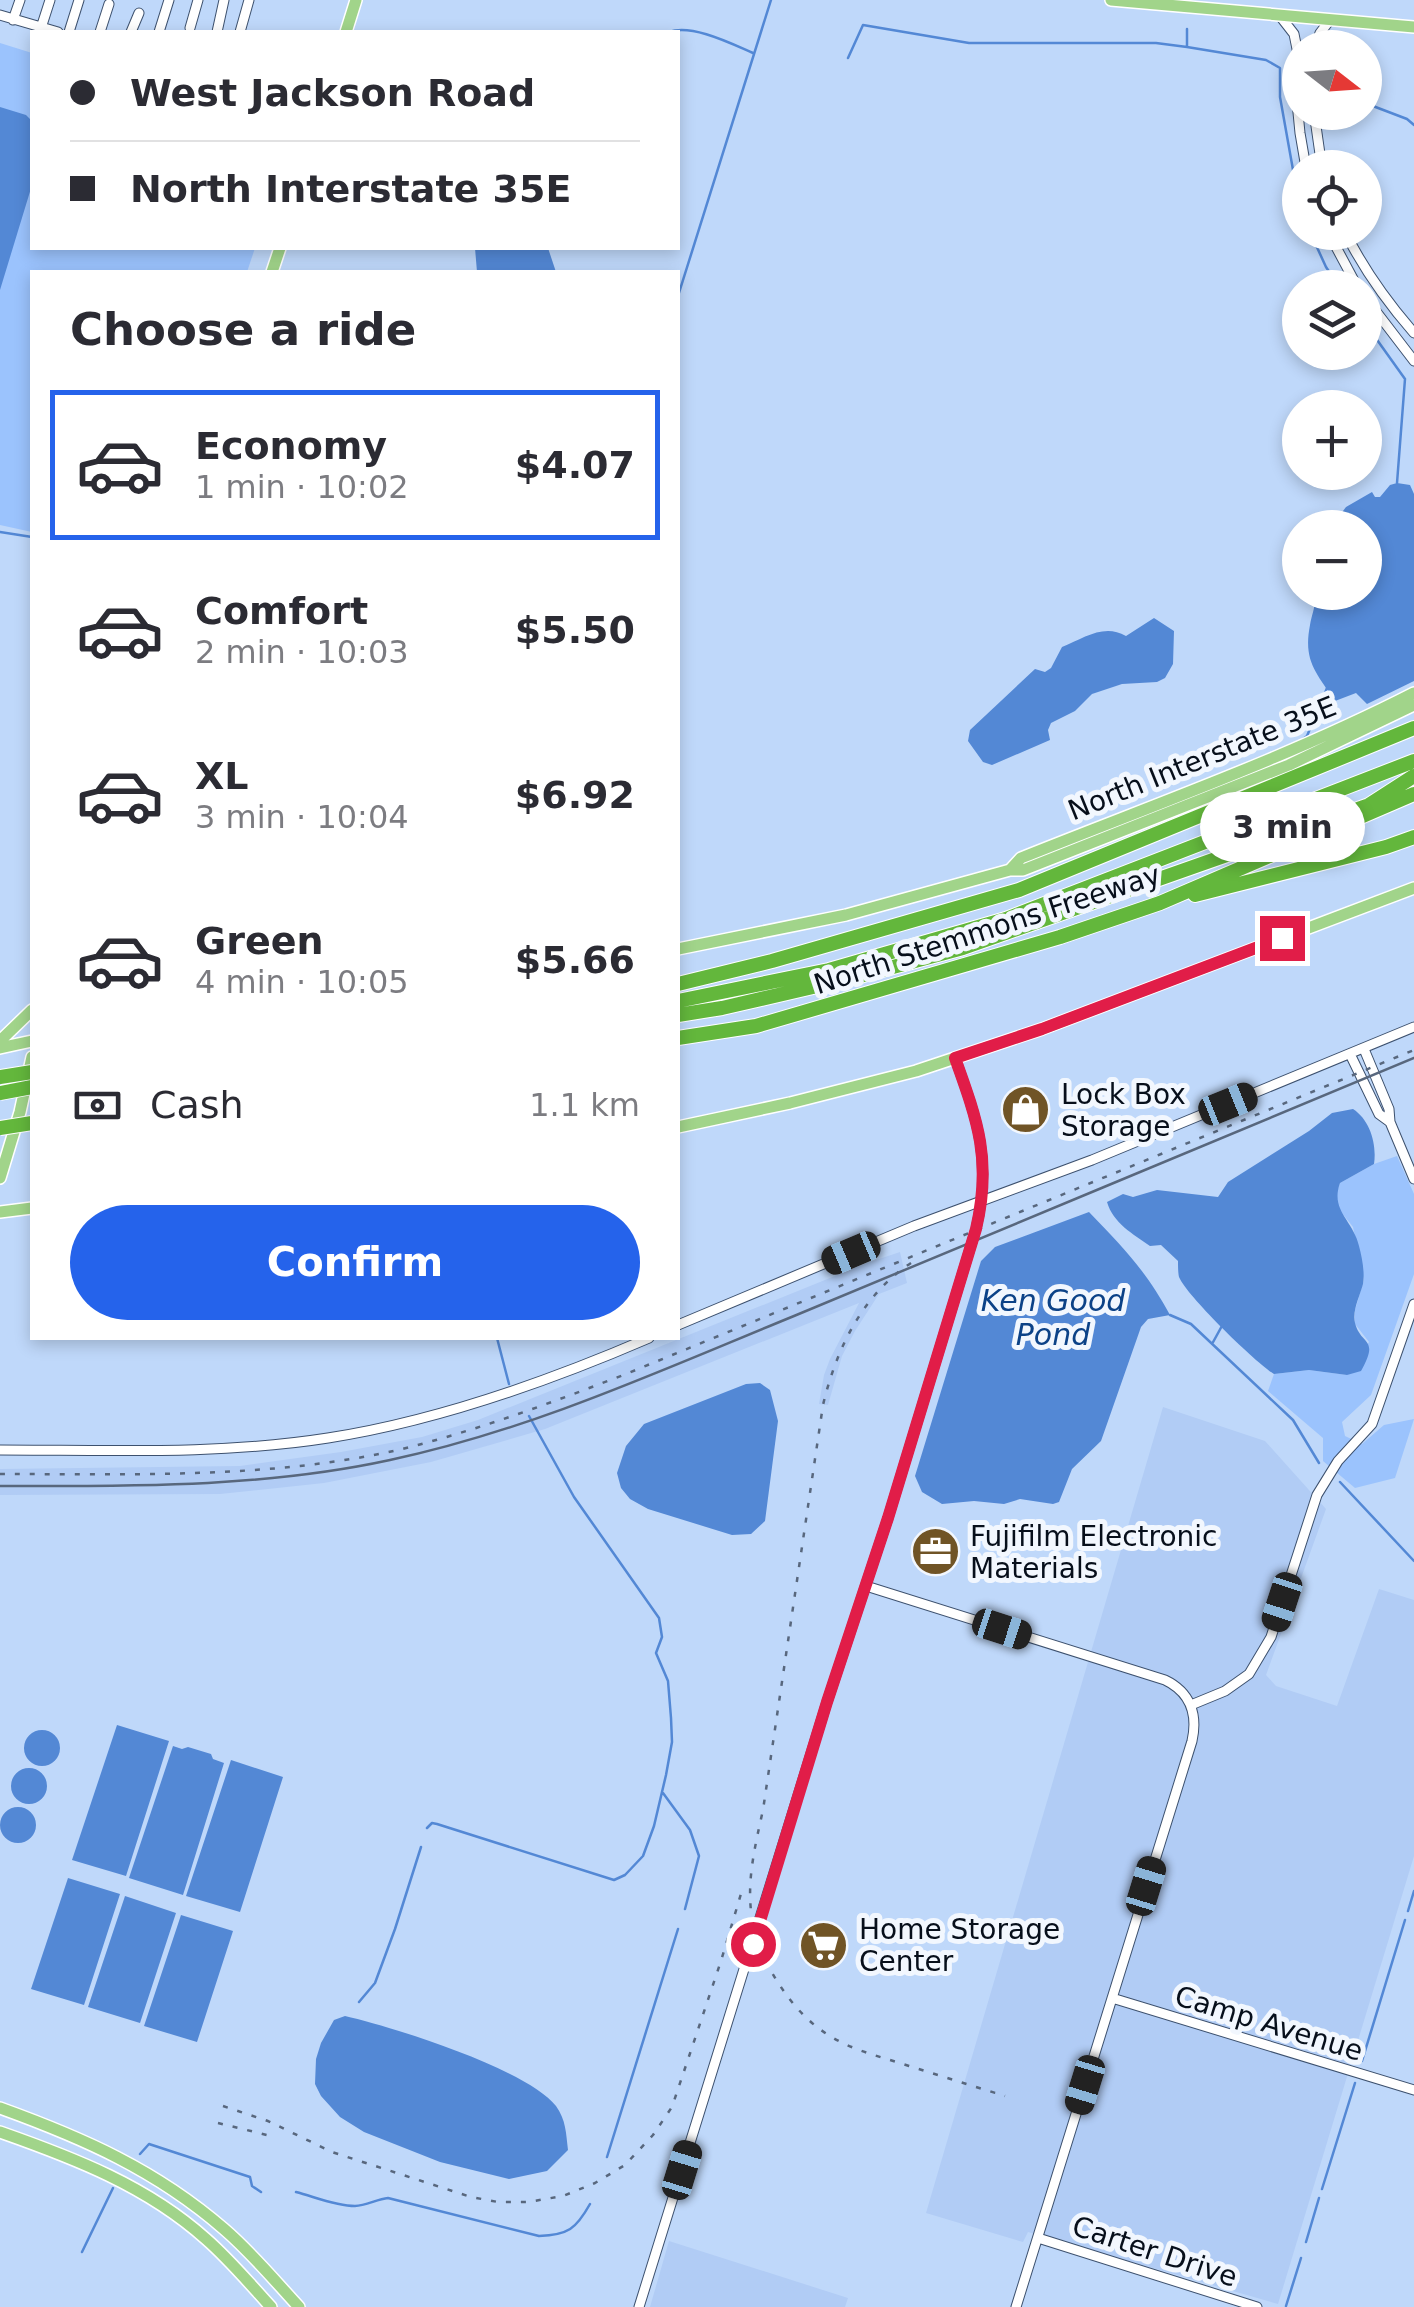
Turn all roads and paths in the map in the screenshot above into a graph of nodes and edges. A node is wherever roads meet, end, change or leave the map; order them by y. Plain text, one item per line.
1 (20, 0) edge
2 (50, 0) edge
3 (79, 0) edge
4 (169, 0) edge
5 (198, 0) edge
6 (224, 0) edge
7 (249, 0) edge
8 (356, 0) edge
9 (1111, 0) edge
10 (110, 4) dead end
11 (139, 12) dead end
12 (0, 16) edge
13 (1280, 16) junction
14 (14, 20) junction
15 (1330, 20) junction
16 (1414, 27) edge
17 (41, 28) junction
18 (190, 28) dead end
19 (50, 30) edge
20 (70, 30) edge
21 (101, 30) edge
22 (132, 30) edge
23 (160, 30) edge
24 (217, 30) edge
25 (241, 30) edge
26 (347, 30) edge
27 (1322, 30) edge
28 (1304, 150) edge
29 (1354, 250) edge
30 (1382, 319) edge
31 (1414, 333) edge
32 (1414, 361) edge
33 (1414, 693) edge
34 (1414, 705) edge
35 (1414, 727) edge
36 (1414, 761) edge
37 (1414, 776) edge
38 (1414, 794) edge
39 (1414, 837) edge
40 (1010, 870) junction
41 (1414, 888) edge
42 (1160, 903) junction
43 (680, 949) edge
44 (680, 984) edge
45 (680, 1001) edge
46 (30, 1012) edge
47 (680, 1015) edge
48 (1414, 1028) edge
49 (680, 1038) edge
50 (30, 1040) edge
51 (0, 1045) edge
52 (1364, 1049) junction
53 (1350, 1054) junction
54 (955, 1058) junction
55 (30, 1064) edge
56 (30, 1072) edge
57 (0, 1078) edge
58 (30, 1087) edge
59 (0, 1093) edge
60 (1390, 1122) junction
61 (30, 1123) edge
62 (680, 1127) edge
63 (0, 1128) edge
64 (0, 1178) edge
65 (1414, 1179) edge
66 (982, 1202) junction
67 (30, 1208) edge
68 (0, 1212) edge
69 (1414, 1304) edge
70 (680, 1324) edge
71 (644, 1340) edge
72 (0, 1450) edge
73 (866, 1586) junction
74 (1191, 1705) junction
75 (1112, 1998) junction
76 (1414, 2090) edge
77 (0, 2108) edge
78 (0, 2132) edge
79 (1038, 2238) junction
80 (246, 2250) junction
81 (231, 2264) junction
82 (271, 2307) edge
83 (299, 2307) edge
84 (638, 2307) edge
85 (1016, 2307) edge
86 (1257, 2307) edge

1 - 14 street
2 - 17 street
3 - 20 street
4 - 23 street
5 - 18 street
6 - 24 street
7 - 25 street
8 - 26 main road
9 - 13 main road
10 - 21 street
11 - 22 street
12 - 14 street
13 - 15 main road
13 - 28 street
14 - 17 street
15 - 16 main road
15 - 27 street
17 - 19 street
29 - 31 street
30 - 32 street
33 - 40 main road, North Interstate 35E
34 - 40 main road, North Interstate 35E
35 - 44 highway
36 - 45 highway, North Stemmons Freeway
37 - 47 highway
38 - 42 highway, North Stemmons Freeway
39 - 42 highway
40 - 43 main road, North Interstate 35E
41 - 54 main road
42 - 49 highway, North Stemmons Freeway
46 - 51 main road
48 - 52 street
50 - 51 main road
52 - 53 street
52 - 60 street
53 - 60 street
53 - 66 street
54 - 62 main road
54 - 66 street
55 - 64 main road
56 - 57 highway, bridge
58 - 59 highway, bridge
60 - 65 street
61 - 63 highway, bridge
66 - 70 street
66 - 73 street
67 - 68 main road
69 - 74 street
71 - 72 street
73 - 74 street
73 - 84 street
74 - 75 street
75 - 76 street, Camp Avenue
75 - 79 street
77 - 80 main road
78 - 81 main road
79 - 85 street
79 - 86 street, Carter Drive
80 - 81 main road
80 - 83 main road
81 - 82 main road

